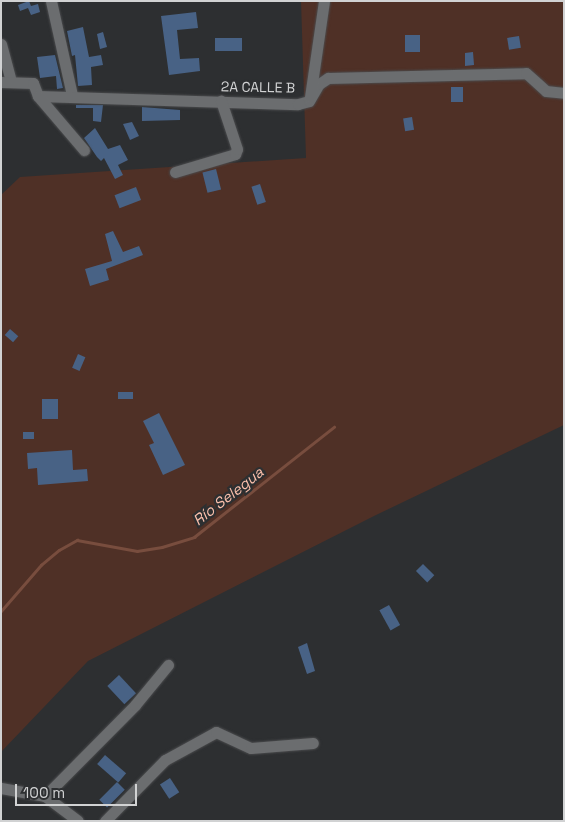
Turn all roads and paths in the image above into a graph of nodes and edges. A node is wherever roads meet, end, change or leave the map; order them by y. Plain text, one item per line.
1 (51, 1) edge
2 (324, 1) edge
3 (1, 44) edge
4 (6, 81) edge
5 (564, 93) edge
6 (72, 95) junction
7 (38, 96) junction
8 (220, 102) junction
9 (309, 102) junction
10 (84, 150) dead end
11 (175, 172) dead end
12 (168, 665) dead end
13 (313, 743) dead end
14 (1, 788) edge
15 (45, 796) junction
16 (78, 821) edge
17 (105, 821) edge

1 - 6 street
2 - 9 street
3 - 4 street
4 - 7 street
5 - 9 street, 2A CALLE B
6 - 7 street, 2A CALLE B
6 - 8 street, 2A CALLE B
7 - 10 street
8 - 9 street, 2A CALLE B
8 - 11 street
12 - 15 street
13 - 17 street
14 - 15 street
15 - 16 street

